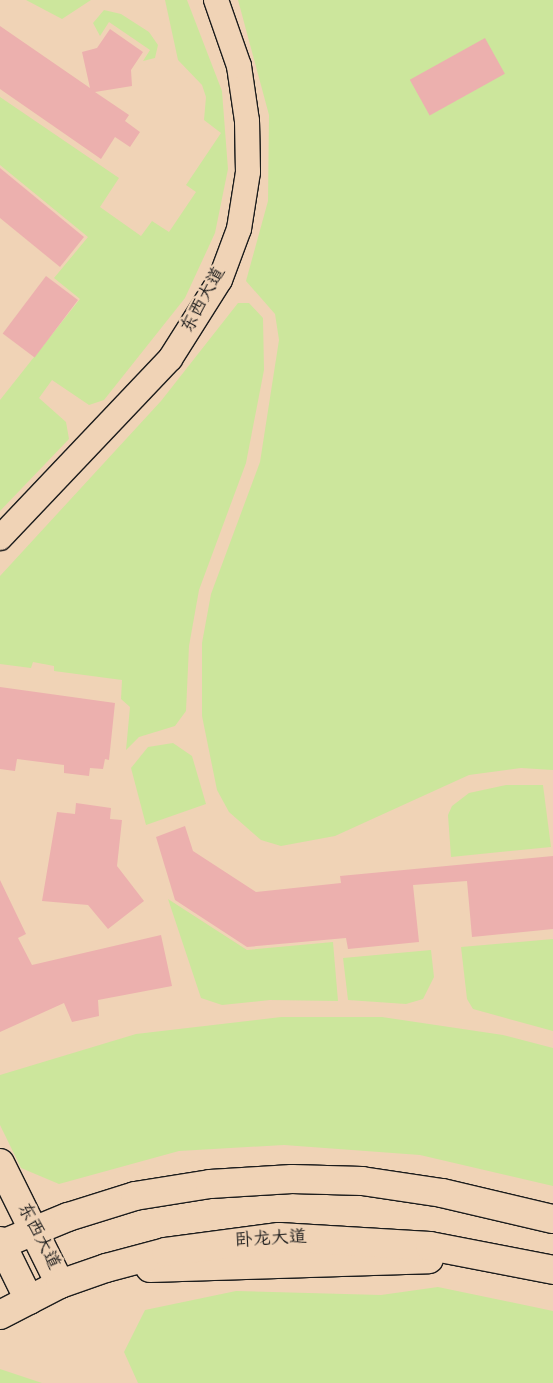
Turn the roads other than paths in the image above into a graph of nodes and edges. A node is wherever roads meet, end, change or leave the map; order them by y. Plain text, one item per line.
1 (216, 0) edge
2 (0, 538) edge
3 (0, 1163) edge
4 (553, 1219) edge
5 (32, 1230) junction
6 (1, 1244) edge
7 (553, 1270) edge
8 (60, 1284) junction
9 (29, 1300) junction
10 (0, 1315) edge

1 - 2 street, 东西大道
3 - 5 main road, 东西大道
4 - 5 main road
5 - 6 main road
5 - 8 main road, 东西大道
6 - 9 main road
7 - 8 main road
8 - 9 main road
9 - 10 main road

